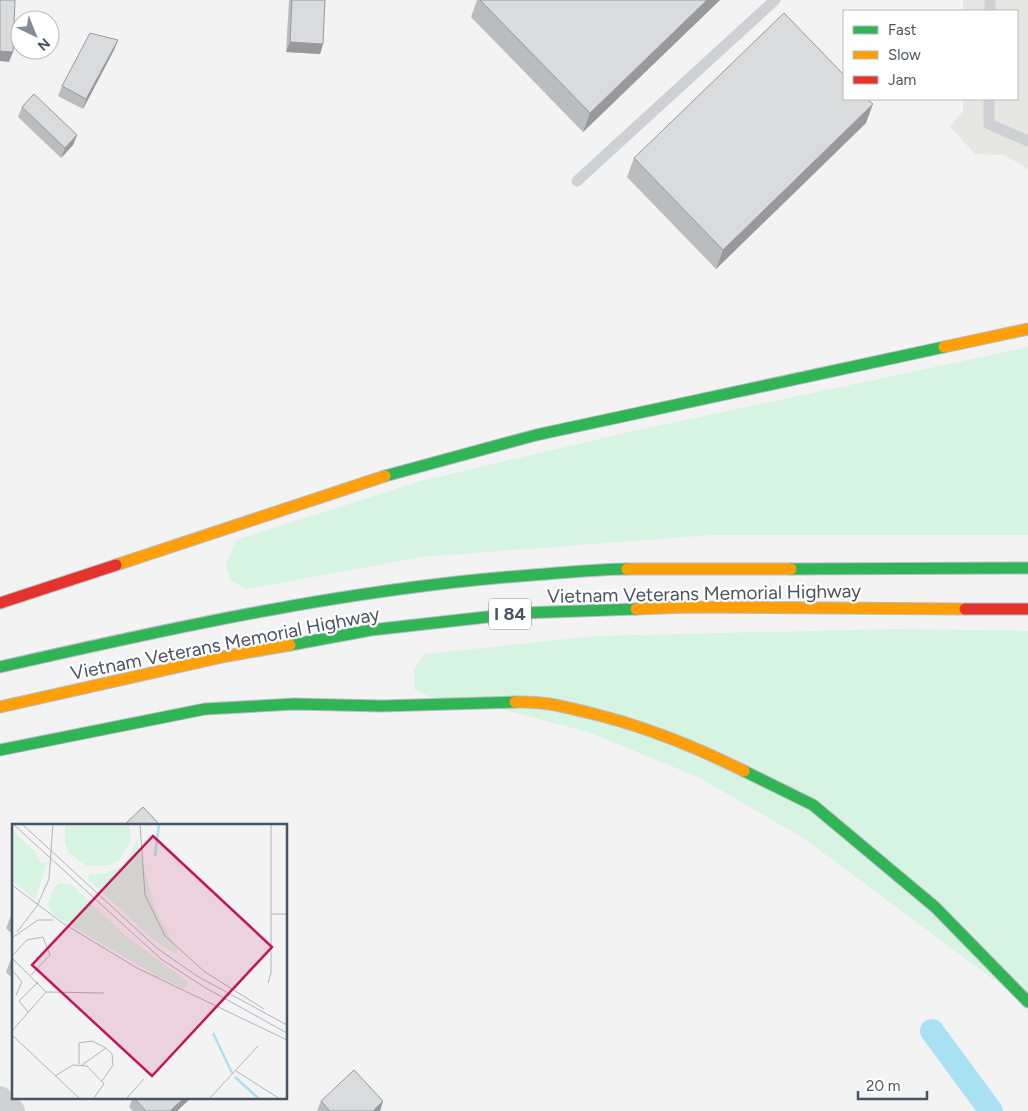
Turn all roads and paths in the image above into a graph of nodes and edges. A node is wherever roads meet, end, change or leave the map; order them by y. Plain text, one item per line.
1 (775, 0) edge
2 (989, 100) edge
3 (1028, 141) edge
4 (577, 181) dead end
5 (1028, 329) edge
6 (1028, 568) edge
7 (0, 603) edge
8 (1028, 609) edge
9 (0, 667) edge
10 (0, 707) edge
11 (0, 750) edge
12 (1028, 1002) edge
13 (0, 1098) edge
14 (13, 1111) edge

1 - 4 lane
2 - 3 lane
5 - 7 highway
6 - 9 highway, Vietnam Veterans Memorial Highway / I 84
8 - 10 highway, Vietnam Veterans Memorial Highway / I 84
11 - 12 highway
13 - 14 street

